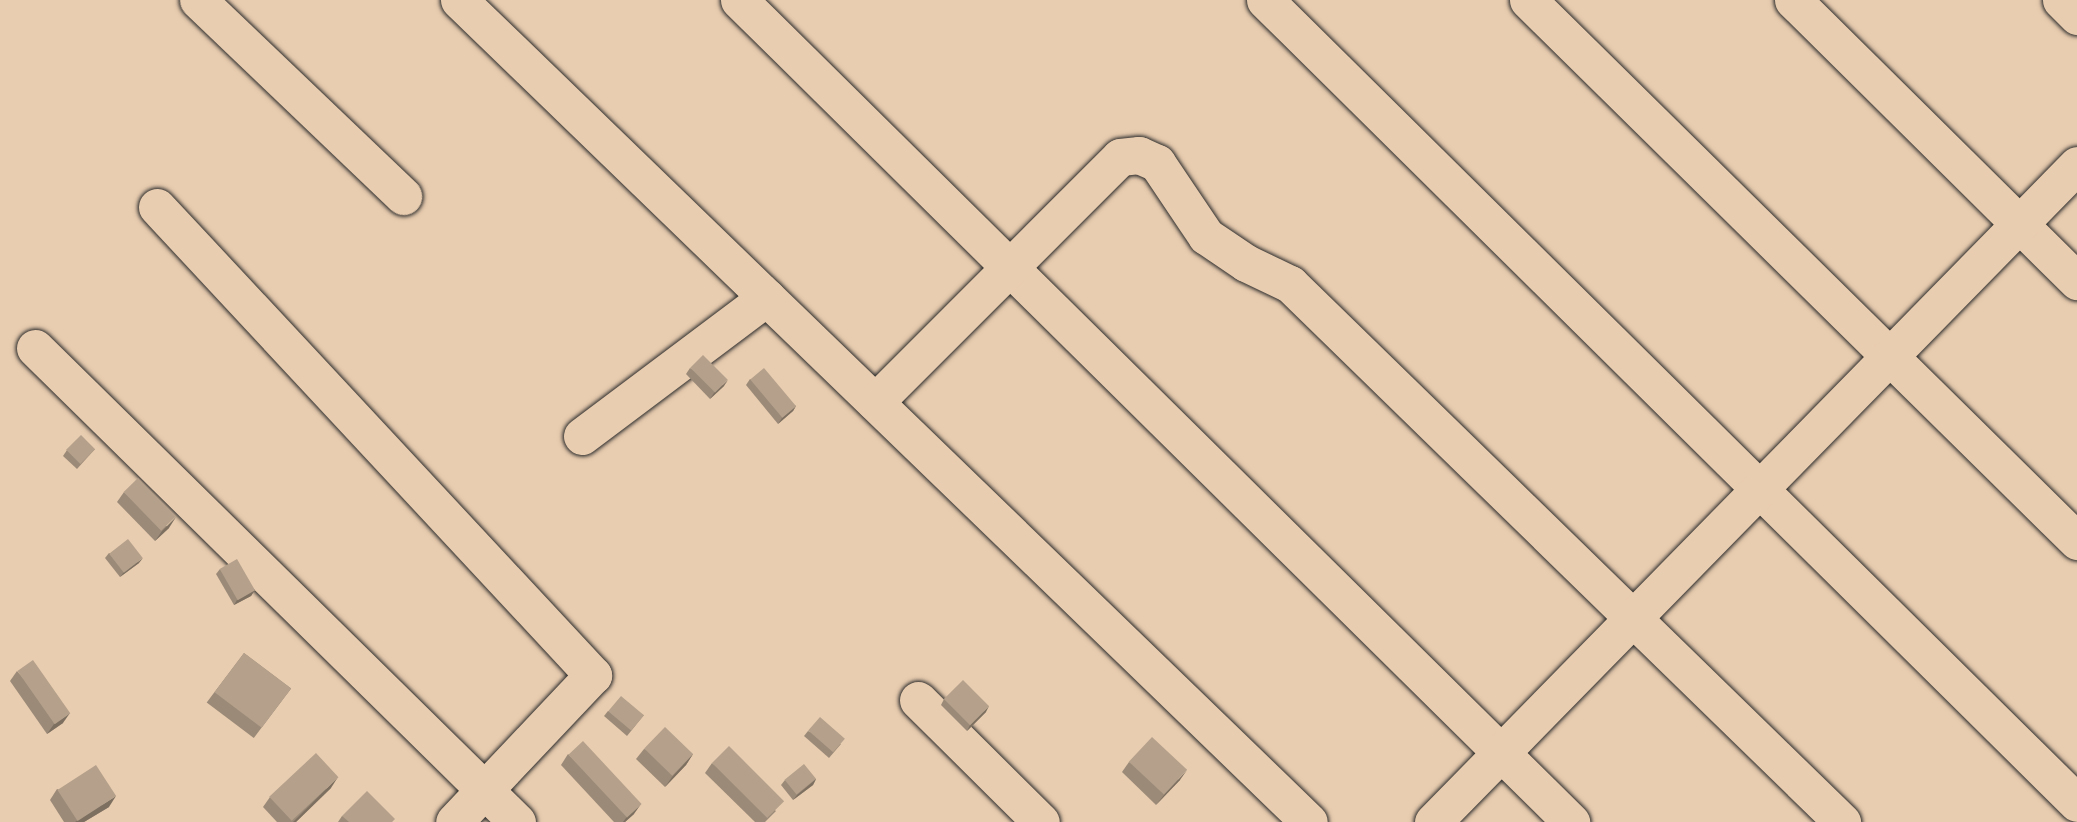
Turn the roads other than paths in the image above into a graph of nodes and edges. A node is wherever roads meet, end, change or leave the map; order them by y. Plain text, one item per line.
1 (198, 0) edge
2 (459, 0) edge
3 (739, 0) edge
4 (1265, 0) edge
5 (1528, 0) edge
6 (1793, 0) edge
7 (2061, 0) edge
8 (2077, 16) edge
9 (2077, 164) edge
10 (402, 196) dead end
11 (157, 207) dead end
12 (2019, 224) junction
13 (1009, 267) junction
14 (2077, 281) edge
15 (766, 297) junction
16 (35, 348) dead end
17 (1889, 356) junction
18 (875, 401) junction
19 (582, 436) dead end
20 (1759, 489) junction
21 (2077, 541) edge
22 (1632, 618) junction
23 (918, 700) dead end
24 (1501, 753) junction
25 (485, 790) junction
26 (2077, 803) edge
27 (454, 822) edge
28 (517, 822) edge
29 (1041, 822) edge
30 (1309, 822) edge
31 (1433, 822) edge
32 (1571, 822) edge
33 (1842, 822) edge

1 - 10 street
2 - 15 street
3 - 13 street
4 - 20 street
5 - 17 street
6 - 12 street
7 - 8 street
9 - 12 street
11 - 25 street
12 - 14 street
12 - 17 street
13 - 18 street
13 - 22 street
13 - 24 street
15 - 18 street
15 - 19 street
16 - 25 street
17 - 20 street
17 - 21 street
18 - 30 street
20 - 22 street
20 - 26 street
22 - 24 street
22 - 33 street
23 - 29 street
24 - 31 street
24 - 32 street
25 - 27 street
25 - 28 street

